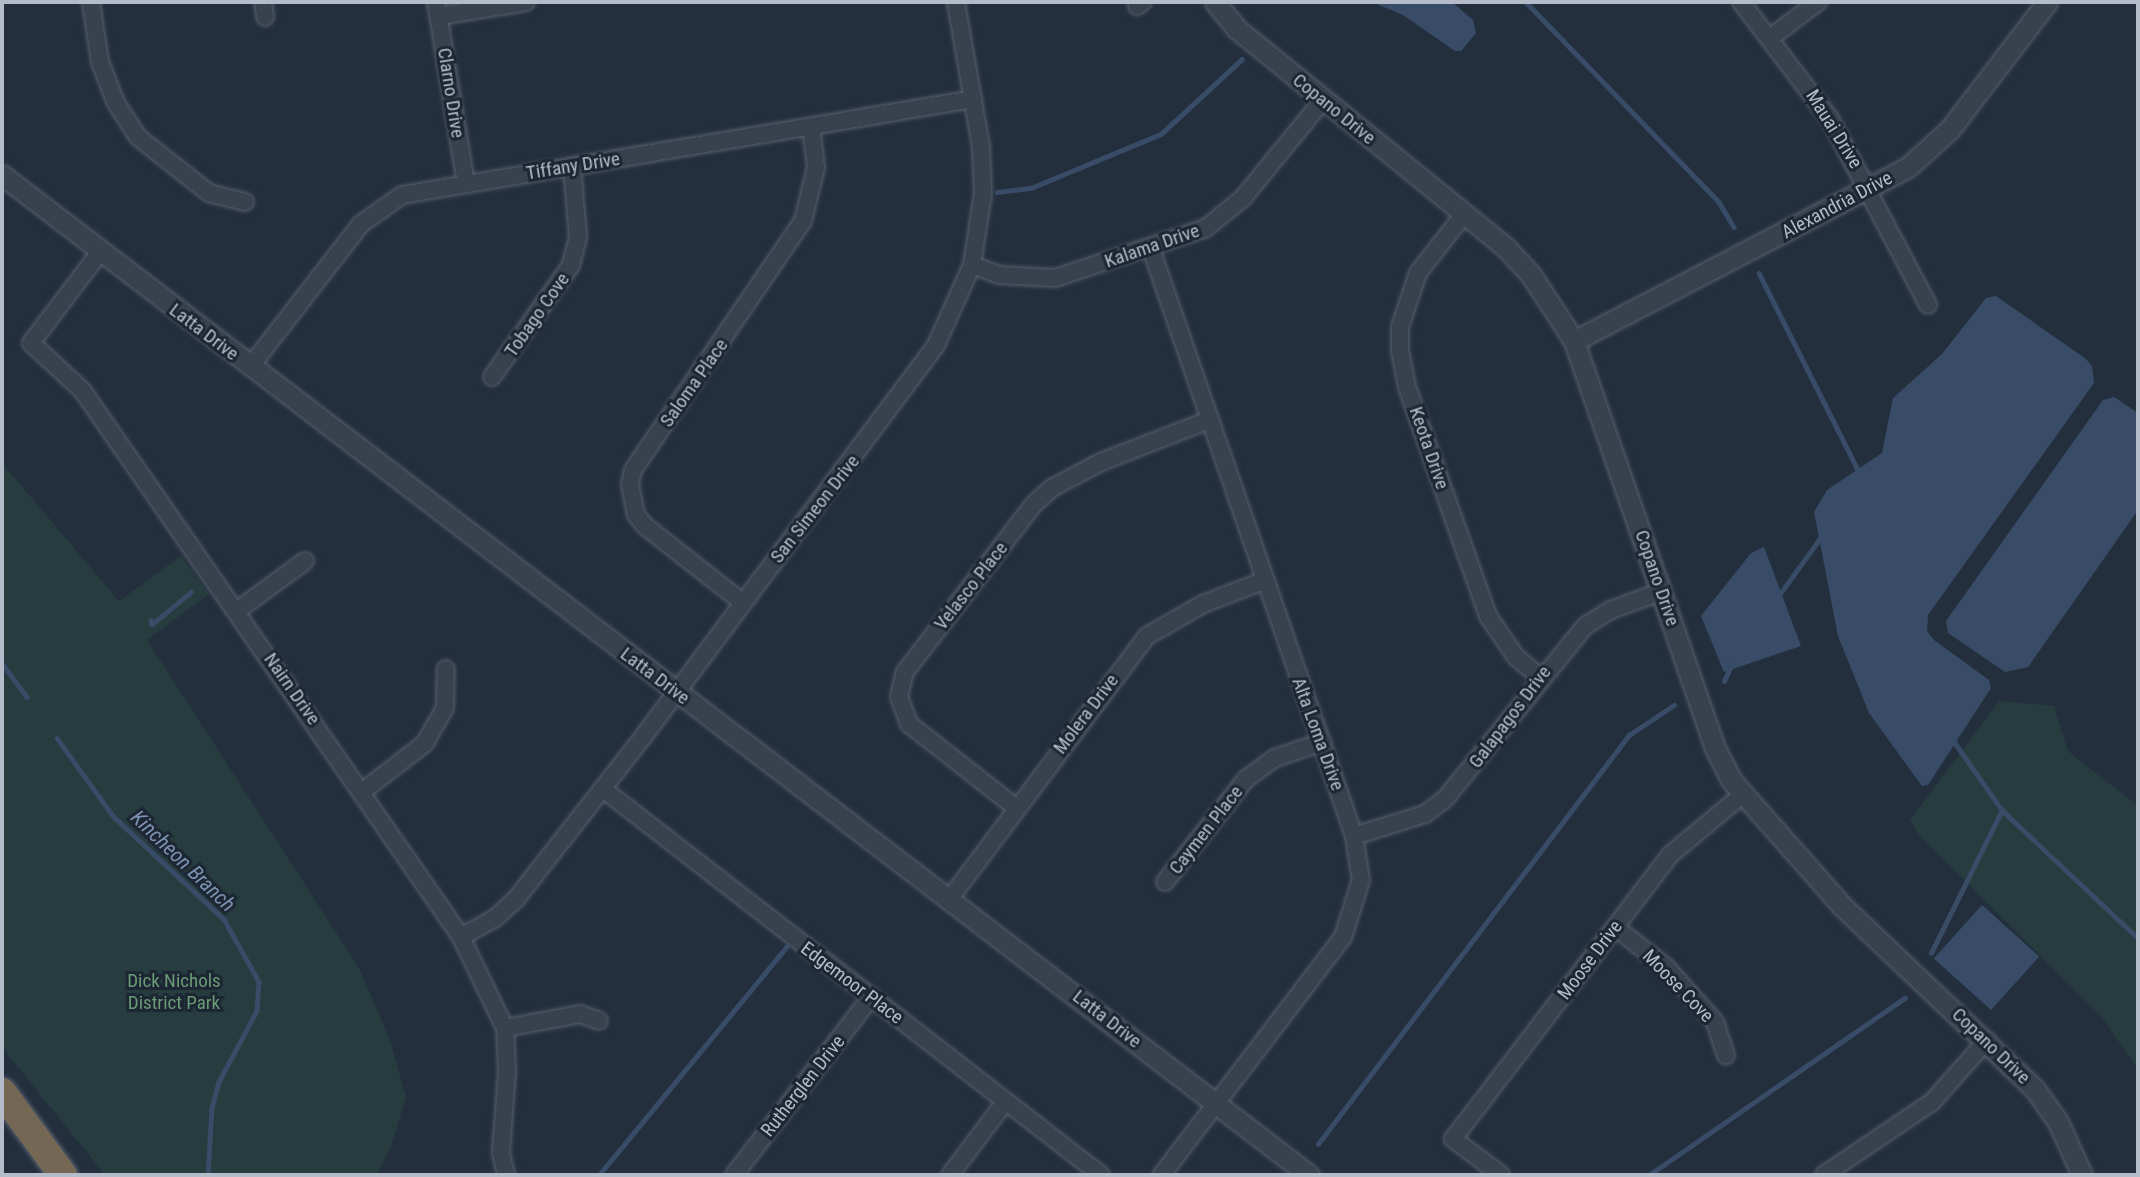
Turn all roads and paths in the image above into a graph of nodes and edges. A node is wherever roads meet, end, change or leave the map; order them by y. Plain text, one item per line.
1 (91, 2) edge
2 (526, 2) edge
3 (956, 2) edge
4 (1215, 2) edge
5 (1741, 2) edge
6 (1818, 2) edge
7 (2047, 2) edge
8 (437, 9) edge
9 (1770, 38) junction
10 (973, 99) junction
11 (1322, 101) junction
12 (811, 127) junction
13 (572, 166) junction
14 (2, 176) edge
15 (466, 184) junction
16 (1869, 190) junction
17 (245, 202) dead end
18 (1465, 214) junction
19 (1151, 249) junction
20 (100, 252) junction
21 (972, 265) junction
22 (1928, 305) dead end
23 (1574, 341) junction
24 (250, 367) junction
25 (492, 377) dead end
26 (1209, 420) junction
27 (304, 561) dead end
28 (1263, 581) junction
29 (1661, 591) junction
30 (742, 603) junction
31 (237, 610) junction
32 (446, 669) dead end
33 (1540, 677) junction
34 (676, 692) junction
35 (1322, 742) junction
36 (603, 789) junction
37 (363, 791) junction
38 (1742, 795) junction
39 (1015, 807) junction
40 (1354, 836) junction
41 (1165, 881) dead end
42 (951, 897) junction
43 (1615, 927) junction
44 (461, 937) junction
45 (871, 997) junction
46 (599, 1021) dead end
47 (505, 1028) junction
48 (1987, 1040) junction
49 (1726, 1055) dead end
50 (2, 1092) edge
51 (1006, 1102) junction
52 (1216, 1104) junction
53 (62, 1175) edge
54 (506, 1175) edge
55 (734, 1175) edge
56 (950, 1175) edge
57 (1101, 1175) edge
58 (1162, 1175) edge
59 (1309, 1175) edge
60 (1501, 1175) edge
61 (1824, 1175) edge
62 (2082, 1175) edge

1 - 17 street
2 - 8 street
3 - 10 street, San Simeon Drive
4 - 11 street, Copano Drive
5 - 9 street, Mauai Drive
6 - 9 street
7 - 16 street, Alexandria Drive
8 - 15 street, Clarno Drive
9 - 16 street, Mauai Drive
10 - 12 street, Tiffany Drive
10 - 21 street, San Simeon Drive
11 - 18 street, Copano Drive
11 - 19 street, Kalama Drive
12 - 13 street, Tiffany Drive
12 - 30 street, Saloma Place
13 - 15 street, Tiffany Drive
13 - 25 street, Tobago Cove
14 - 20 street, Latta Drive
15 - 24 street, Tiffany Drive
16 - 22 street, Mauai Drive
16 - 23 street, Alexandria Drive
18 - 23 street, Copano Drive
18 - 33 street, Keota Drive
19 - 21 street, Kalama Drive
19 - 26 street, Alta Loma Drive
20 - 24 street, Latta Drive
20 - 31 street, Nairn Drive
21 - 30 street, San Simeon Drive
23 - 29 street, Copano Drive
24 - 34 street, Latta Drive
26 - 28 street, Alta Loma Drive
26 - 39 street, Velasco Place
27 - 31 street
28 - 35 street, Alta Loma Drive
28 - 39 street, Molera Drive
29 - 33 street, Galapagos Drive
29 - 38 street, Copano Drive
30 - 34 street, San Simeon Drive
31 - 37 street, Nairn Drive
32 - 37 street
33 - 40 street, Galapagos Drive
34 - 36 street, San Simeon Drive
34 - 42 street, Latta Drive
35 - 40 street, Alta Loma Drive
35 - 41 street, Caymen Place
36 - 44 street, San Simeon Drive
36 - 45 street, Edgemoor Place
37 - 44 street, Nairn Drive
38 - 43 street, Moose Drive
38 - 48 street, Copano Drive
39 - 42 street, Molera Drive
40 - 52 street, Alta Loma Drive
42 - 52 street, Latta Drive
43 - 49 street, Moose Cove
43 - 60 street, Moose Drive
44 - 47 street, Nairn Drive
45 - 51 street, Edgemoor Place
45 - 55 street, Rutherglen Drive
46 - 47 street
47 - 54 street, Nairn Drive
48 - 61 street
48 - 62 street, Copano Drive
50 - 53 highway
51 - 56 street
51 - 57 street, Edgemoor Place
52 - 58 street, Alta Loma Drive
52 - 59 street, Latta Drive

